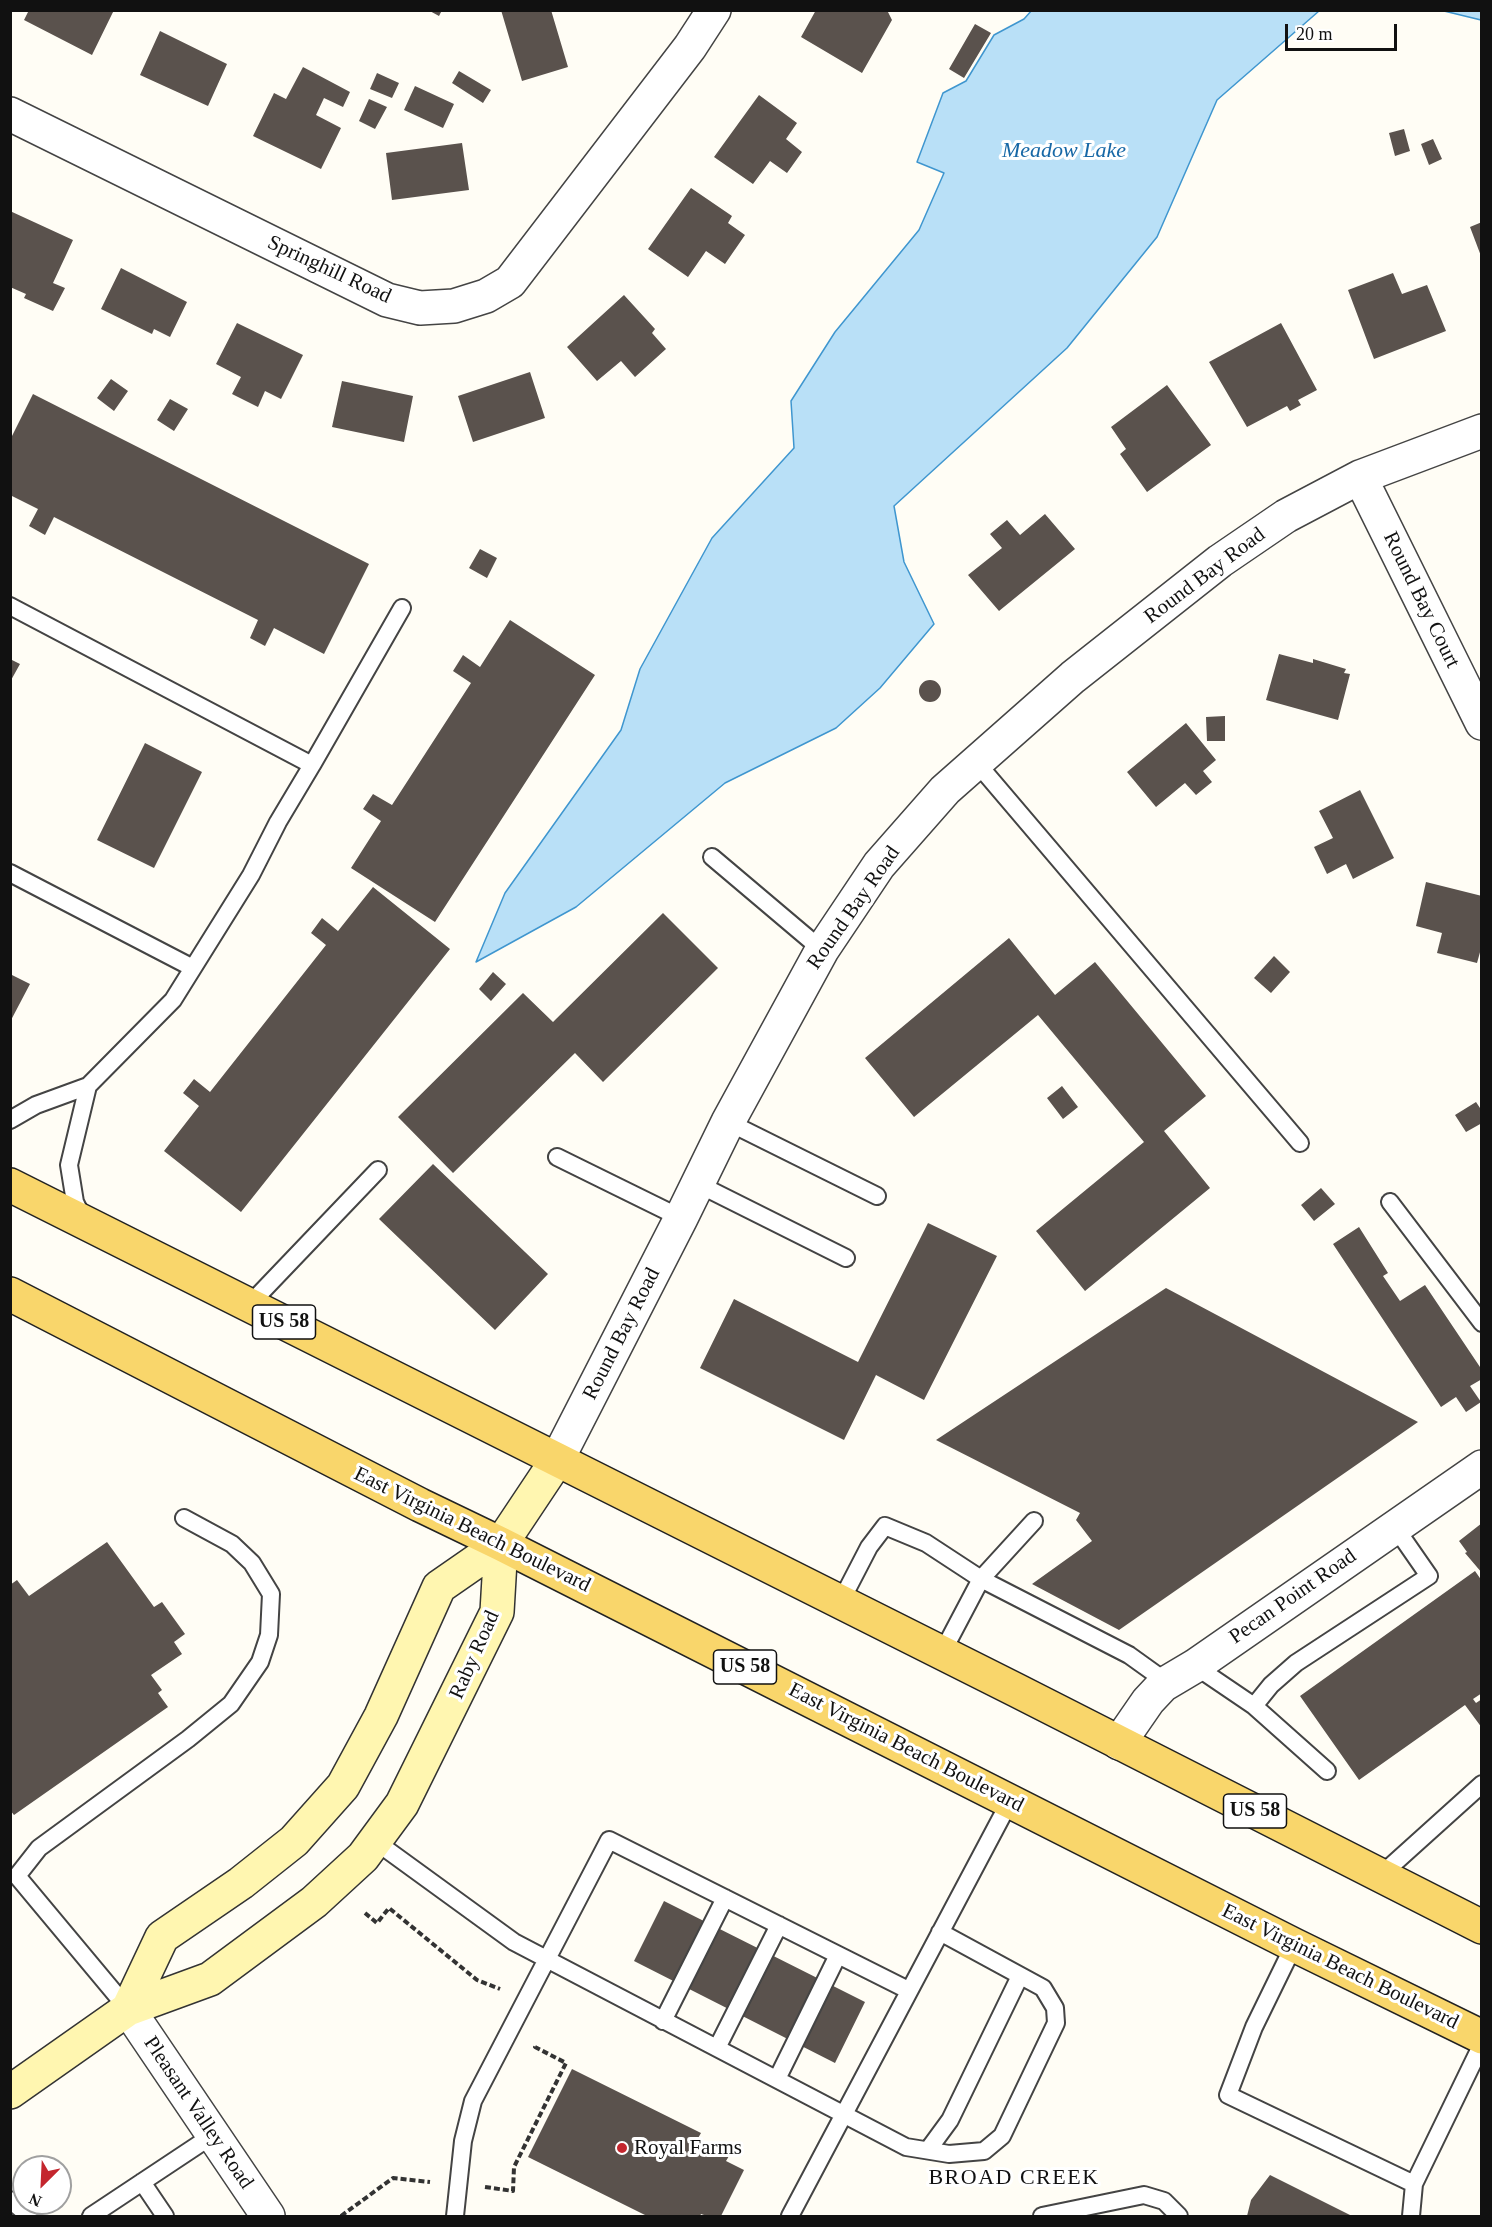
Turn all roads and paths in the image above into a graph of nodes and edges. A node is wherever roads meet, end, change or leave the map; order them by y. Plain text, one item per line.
1 (714, 10) edge
2 (10, 114) edge
3 (1482, 431) edge
4 (1360, 477) junction
5 (10, 606) edge
6 (402, 608) dead end
7 (1482, 723) edge
8 (976, 762) junction
9 (312, 765) junction
10 (712, 857) dead end
11 (10, 873) edge
12 (822, 950) junction
13 (193, 968) junction
14 (88, 1086) junction
15 (10, 1120) edge
16 (728, 1122) junction
17 (1300, 1143) dead end
18 (557, 1157) dead end
19 (378, 1170) dead end
20 (698, 1184) junction
21 (10, 1185) edge
22 (877, 1196) dead end
23 (1390, 1202) dead end
24 (681, 1218) junction
25 (85, 1222) junction
26 (846, 1258) dead end
27 (10, 1294) edge
28 (250, 1304) junction
29 (1482, 1323) edge
30 (557, 1460) junction
31 (1482, 1467) edge
32 (184, 1518) dead end
33 (1034, 1521) dead end
34 (1395, 1527) junction
35 (501, 1544) junction
36 (981, 1579) junction
37 (840, 1603) junction
38 (942, 1653) junction
39 (1181, 1674) junction
40 (1254, 1706) junction
41 (1119, 1743) junction
42 (1327, 1771) dead end
43 (1482, 1784) edge
44 (1010, 1801) junction
45 (375, 1841) junction
46 (1381, 1875) junction
47 (14, 1879) edge
48 (725, 1898) junction
49 (779, 1925) junction
50 (1482, 1927) edge
51 (940, 1932) junction
52 (1294, 1945) junction
53 (838, 1955) junction
54 (547, 1961) junction
55 (1020, 1976) junction
56 (908, 1990) junction
57 (128, 2009) junction
58 (663, 2021) junction
59 (1482, 2037) edge
60 (1482, 2044) edge
61 (717, 2048) junction
62 (777, 2079) junction
63 (10, 2092) edge
64 (844, 2113) junction
65 (213, 2134) junction
66 (928, 2150) junction
67 (142, 2182) junction
68 (1414, 2184) junction
69 (10, 2200) edge
70 (28, 2217) edge
71 (91, 2217) edge
72 (165, 2217) edge
73 (268, 2217) edge
74 (454, 2217) edge
75 (790, 2217) edge
76 (1042, 2217) edge
77 (1179, 2217) edge
78 (1411, 2217) edge

1 - 2 street, Springhill Road
3 - 4 street, Round Bay Road
4 - 7 street, Round Bay Court
4 - 8 street, Round Bay Road
5 - 9 lane
6 - 9 lane
8 - 12 street, Round Bay Road
8 - 17 lane
9 - 13 lane
10 - 12 lane
11 - 13 lane
12 - 16 street, Round Bay Road
13 - 14 lane
14 - 15 lane
14 - 25 lane
16 - 20 street, Round Bay Road
16 - 22 lane
18 - 24 lane
19 - 28 lane
20 - 24 street, Round Bay Road
20 - 26 lane
21 - 25 main road, US 58
23 - 29 lane
24 - 30 street, Round Bay Road
25 - 28 main road, US 58
27 - 35 main road, East Virginia Beach Boulevard / US 58
28 - 30 main road, US 58
30 - 35 street, Round Bay Road
30 - 37 main road, US 58
31 - 34 street, Pecan Point Road
32 - 47 lane
33 - 36 lane
34 - 39 street, Pecan Point Road
34 - 40 lane
35 - 44 main road, East Virginia Beach Boulevard / US 58
35 - 45 street, Raby Road
35 - 57 street, Raby Road
36 - 37 lane
36 - 38 lane
36 - 39 lane
37 - 38 main road, US 58
38 - 41 main road, US 58
39 - 40 lane
39 - 41 street, Pecan Point Road
40 - 42 lane
41 - 46 main road, US 58
43 - 46 lane
44 - 51 lane
44 - 52 main road, East Virginia Beach Boulevard / US 58
45 - 54 lane
45 - 57 street, Raby Road
46 - 50 main road, US 58
47 - 57 lane
48 - 49 lane
48 - 54 lane
48 - 58 lane
49 - 53 lane
49 - 61 lane
51 - 55 lane
51 - 56 lane
52 - 59 main road, East Virginia Beach Boulevard / US 58
52 - 68 lane
53 - 56 lane
53 - 62 lane
54 - 58 lane
54 - 74 lane
55 - 66 lane
55 - 66 lane
56 - 64 lane
57 - 63 street, Raby Road
57 - 65 street, Pleasant Valley Road
58 - 61 lane
60 - 68 lane
61 - 62 lane
62 - 64 lane
64 - 66 lane
64 - 75 lane
65 - 67 lane
65 - 73 street, Pleasant Valley Road
67 - 71 lane
67 - 72 lane
68 - 78 lane
69 - 70 lane
76 - 77 lane

